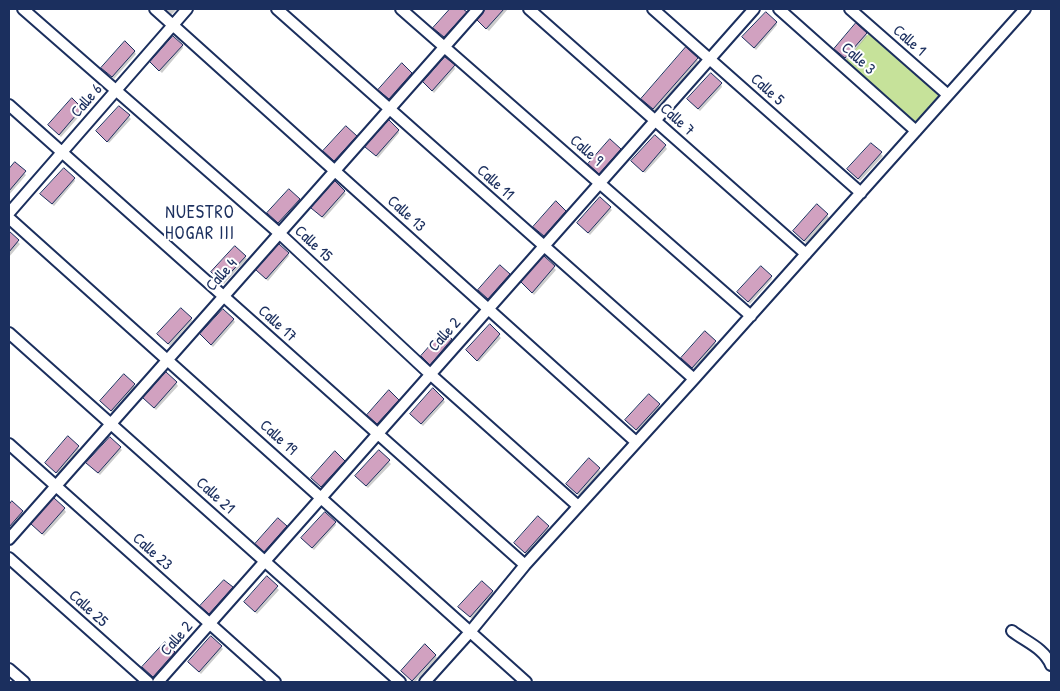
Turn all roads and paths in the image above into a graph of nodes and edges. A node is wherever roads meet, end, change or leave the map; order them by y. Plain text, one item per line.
1 (23, 9) edge
2 (155, 9) edge
3 (187, 9) edge
4 (277, 9) edge
5 (401, 9) edge
6 (478, 9) edge
7 (529, 9) edge
8 (653, 9) edge
9 (754, 9) edge
10 (779, 9) edge
11 (850, 9) edge
12 (1025, 9) edge
13 (173, 25) junction
14 (444, 47) junction
15 (710, 59) junction
16 (116, 90) junction
17 (948, 95) junction
18 (9, 105) edge
19 (390, 109) junction
20 (655, 121) junction
21 (916, 131) junction
22 (62, 152) junction
23 (335, 170) junction
24 (600, 183) junction
25 (861, 193) junction
26 (9, 213) edge
27 (9, 218) edge
28 (279, 233) junction
29 (544, 246) junction
30 (806, 254) junction
31 (224, 296) junction
32 (489, 309) junction
33 (750, 316) junction
34 (9, 333) edge
35 (168, 360) junction
36 (430, 374) junction
37 (694, 379) junction
38 (110, 424) junction
39 (378, 434) junction
40 (636, 442) junction
41 (9, 444) edge
42 (56, 486) junction
43 (322, 498) junction
44 (578, 506) junction
45 (9, 539) edge
46 (9, 558) edge
47 (265, 562) junction
48 (525, 565) junction
49 (210, 623) junction
50 (1012, 631) dead end
51 (470, 632) junction
52 (1051, 665) edge
53 (9, 669) edge
54 (24, 682) edge
55 (148, 682) edge
56 (158, 682) edge
57 (275, 682) edge
58 (400, 682) edge
59 (425, 682) edge
60 (526, 682) edge

1 - 16 street, Calle 15
2 - 13 street, Calle 13
3 - 13 street, Calle 6
4 - 19 street, Calle 11
5 - 14 street, Calle 9
6 - 14 street, Calle 4
7 - 20 street, Calle 7
8 - 15 street, Calle 5
9 - 15 street, Calle 2
10 - 21 street, Calle 3
11 - 17 street, Calle 1
12 - 17 street
13 - 16 street, Calle 6
13 - 23 street, Calle 13
14 - 19 street, Calle 4
14 - 24 street, Calle 9
15 - 20 street, Calle 2
15 - 25 street, Calle 5
16 - 22 street, Calle 6
16 - 28 street, Calle 15
17 - 21 street
18 - 22 street, Calle 17
19 - 23 street, Calle 4
19 - 29 street, Calle 11
20 - 24 street, Calle 2
20 - 30 street, Calle 7
21 - 25 street
22 - 26 street, Calle 6
22 - 31 street, Calle 17
23 - 28 street, Calle 4
23 - 32 street, Calle 13
24 - 29 street, Calle 2
24 - 33 street, Calle 9
25 - 30 street
27 - 35 street, Calle 19
28 - 31 street, Calle 4
28 - 36 street, Calle 15
29 - 32 street, Calle 2
29 - 37 street, Calle 11
30 - 33 street
31 - 35 street, Calle 4
31 - 39 street, Calle 17
32 - 36 street, Calle 2
32 - 40 street, Calle 13
33 - 37 street
34 - 38 street, Calle 21
35 - 38 street, Calle 4
35 - 43 street, Calle 19
36 - 39 street, Calle 2
36 - 44 street, Calle 15
37 - 40 street
38 - 42 street, Calle 4
38 - 47 street, Calle 21
39 - 43 street, Calle 2
39 - 48 street, Calle 17
40 - 44 street
41 - 42 street, Calle 23
42 - 45 street, Calle 4
42 - 49 street, Calle 23
43 - 47 street, Calle 2
43 - 51 street, Calle 19
44 - 48 street
46 - 55 street, Calle 25
47 - 49 street, Calle 2
47 - 58 street, Calle 21
48 - 51 street
49 - 56 street, Calle 2
49 - 57 street, Calle 23
50 - 52 street
51 - 59 street
51 - 60 street, Calle 19
53 - 54 street

